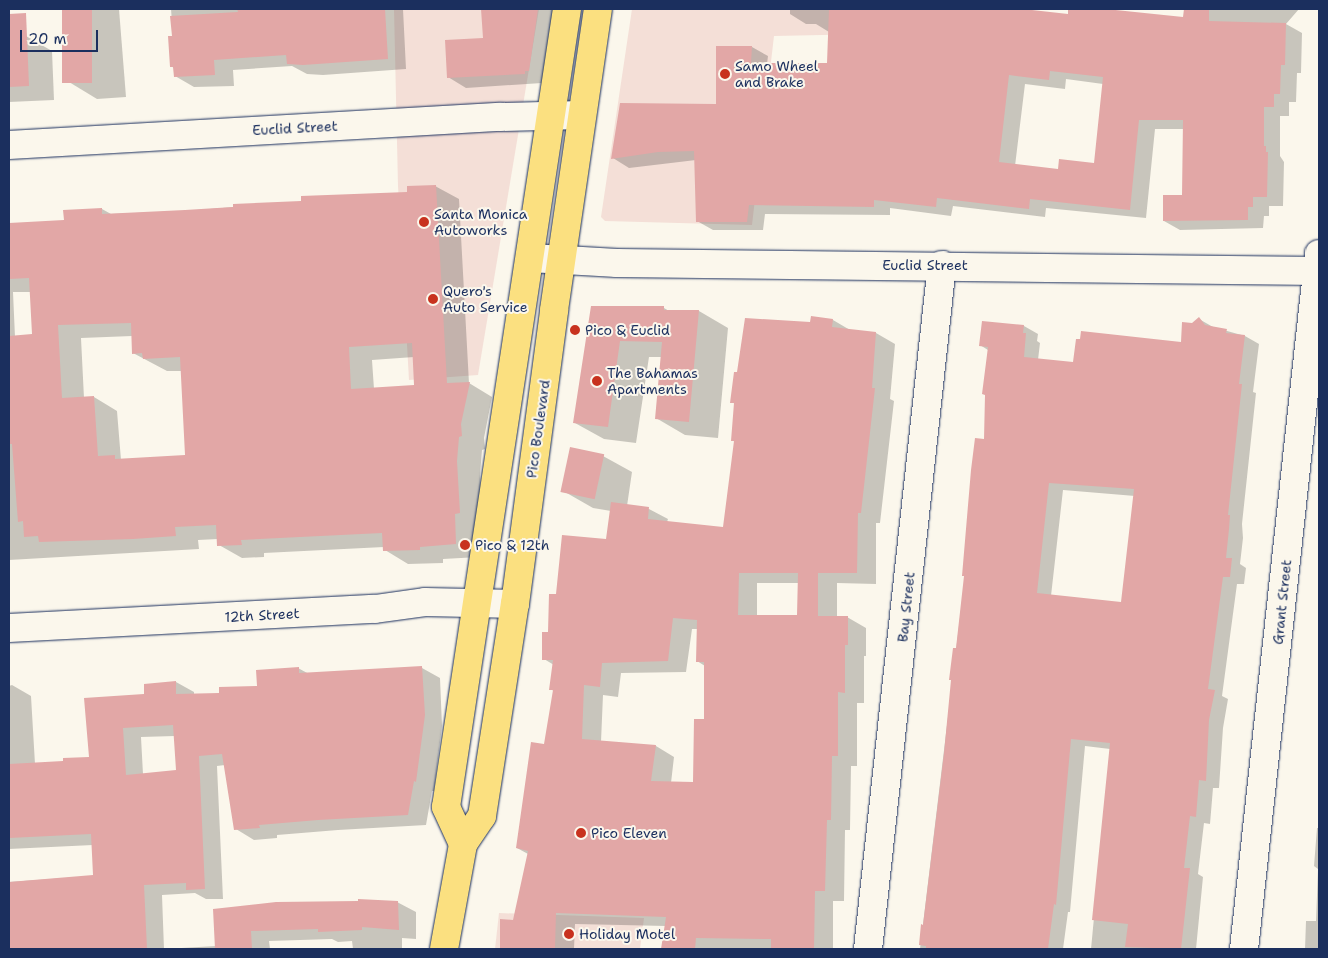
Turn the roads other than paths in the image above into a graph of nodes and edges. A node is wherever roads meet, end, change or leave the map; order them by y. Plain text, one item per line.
1 (567, 9) edge
2 (598, 9) edge
3 (552, 114) junction
4 (581, 115) junction
5 (9, 145) edge
6 (530, 258) junction
7 (562, 261) junction
8 (942, 265) junction
9 (1319, 266) edge
10 (478, 602) junction
11 (515, 604) junction
12 (9, 628) edge
13 (463, 844) junction
14 (444, 949) edge
15 (868, 949) edge
16 (1244, 949) edge

1 - 3 main road
2 - 4 main road, Pico Boulevard
3 - 4 street, Euclid Street
3 - 5 street, Euclid Street
3 - 6 main road
4 - 7 main road, Pico Boulevard
6 - 7 street, Euclid Street
6 - 10 main road
7 - 8 street, Euclid Street
7 - 11 main road, Pico Boulevard
8 - 9 street, Euclid Street
8 - 15 street, Bay Street
9 - 16 street, Grant Street
10 - 11 street, 12th Street
10 - 12 street, 12th Street
10 - 13 main road
11 - 13 main road, Pico Boulevard
13 - 14 main road, Pico Boulevard

